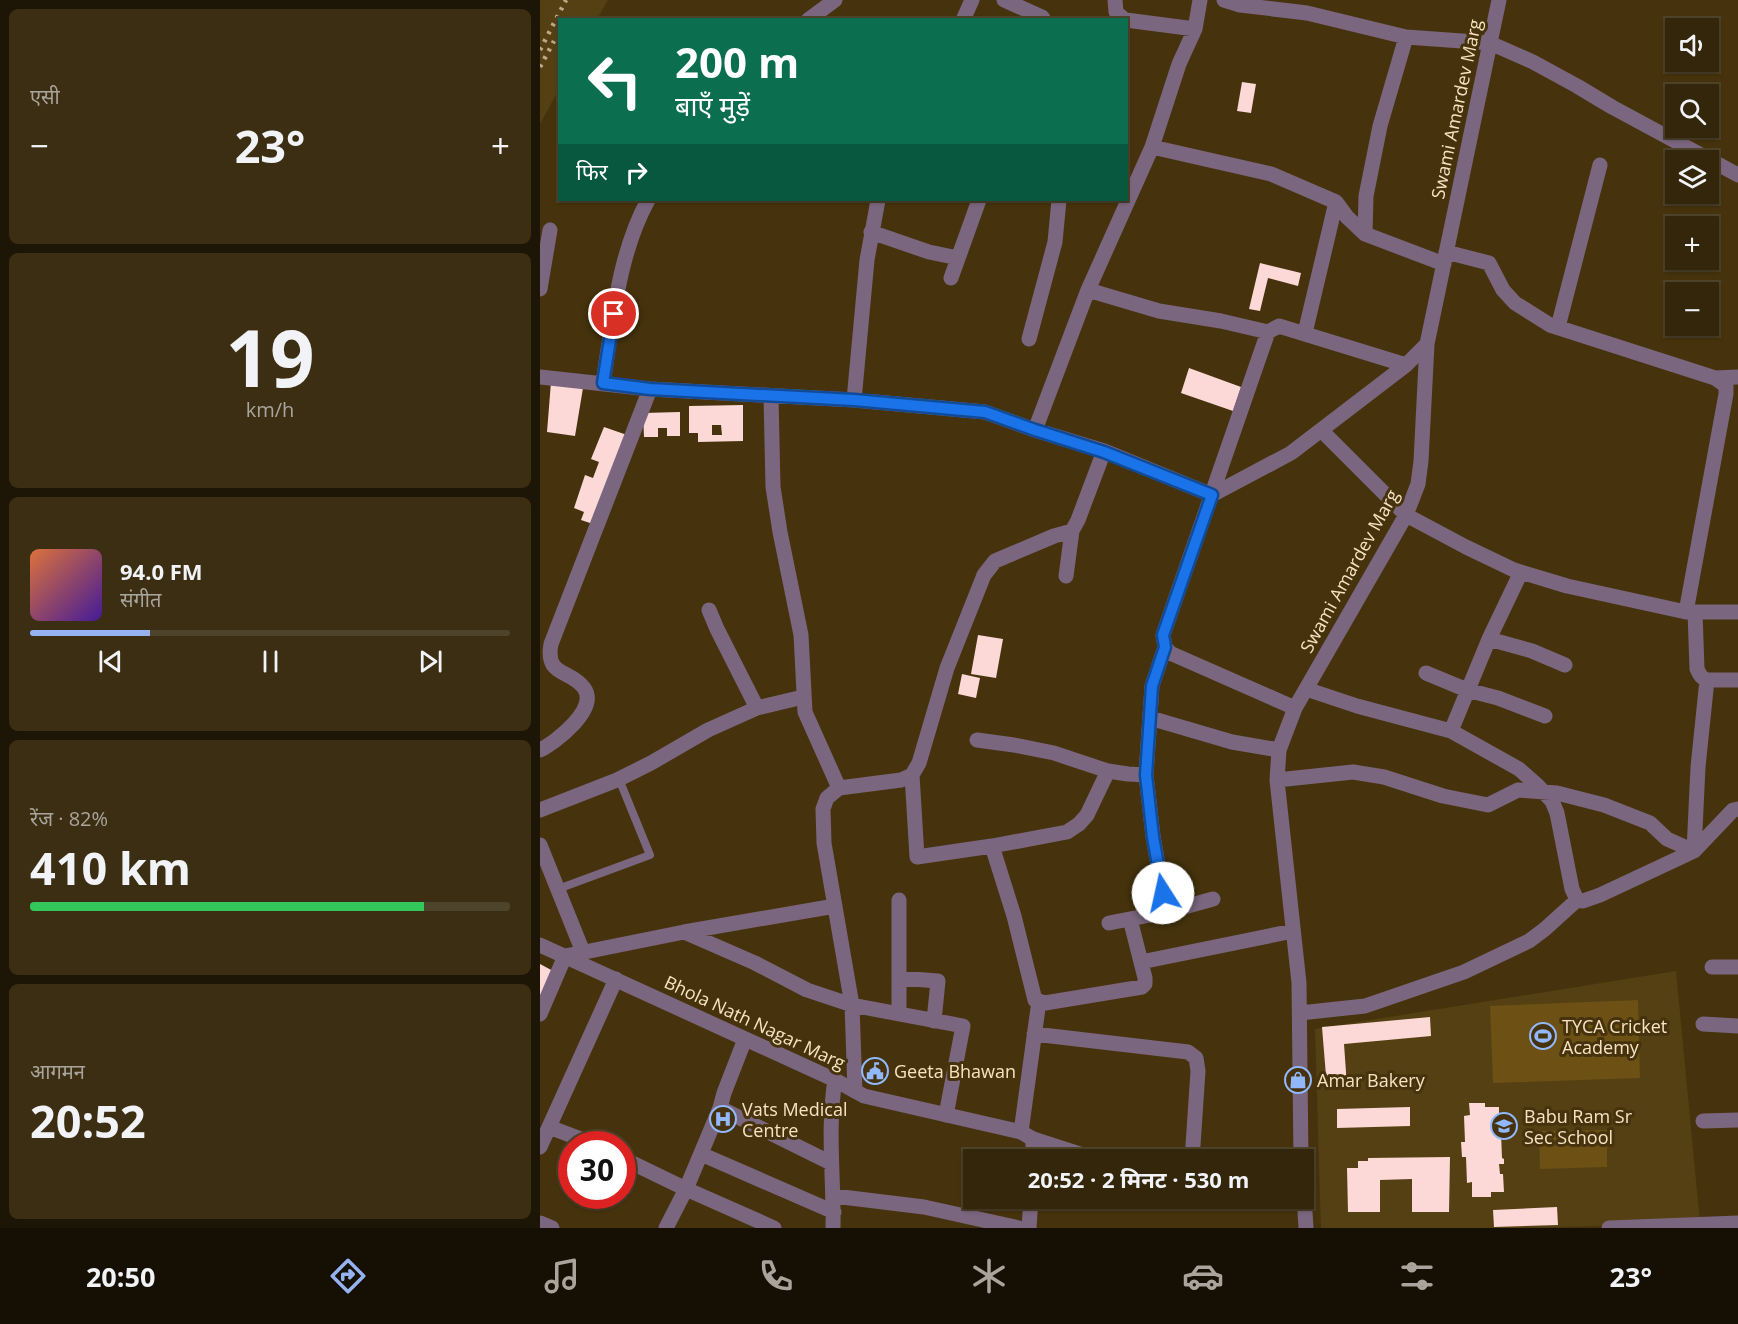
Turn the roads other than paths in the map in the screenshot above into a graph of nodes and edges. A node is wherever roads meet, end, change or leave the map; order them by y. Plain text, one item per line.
1 (835, 0) edge
2 (972, 0) edge
3 (1004, 0) edge
4 (1115, 0) edge
5 (1200, 0) edge
6 (1224, 0) edge
7 (1499, 0) edge
8 (811, 18) edge
9 (964, 18) edge
10 (1043, 18) edge
11 (1124, 18) edge
12 (1128, 20) edge
13 (1195, 29) junction
14 (1406, 37) junction
15 (1490, 43) junction
16 (1152, 147) junction
17 (1600, 165) dead end
18 (1738, 175) edge
19 (648, 201) edge
20 (878, 201) edge
21 (979, 201) edge
22 (1059, 201) edge
23 (1128, 201) edge
24 (1128, 201) edge
25 (1336, 202) junction
26 (550, 230) dead end
27 (872, 232) junction
28 (1365, 234) junction
29 (958, 258) junction
30 (1445, 258) junction
31 (951, 278) dead end
32 (540, 289) edge
33 (1088, 290) junction
34 (1558, 327) junction
35 (1268, 332) junction
36 (1305, 333) junction
37 (1029, 339) dead end
38 (1427, 344) junction
39 (1406, 364) junction
40 (540, 377) edge
41 (1738, 377) edge
42 (1715, 378) junction
43 (603, 383) junction
44 (650, 389) junction
45 (771, 396) junction
46 (854, 400) junction
47 (1035, 430) junction
48 (1321, 430) junction
49 (1104, 452) junction
50 (1212, 495) junction
51 (1407, 515) junction
52 (1072, 531) junction
53 (1521, 572) junction
54 (1066, 576) dead end
55 (709, 610) dead end
56 (1690, 612) junction
57 (1738, 612) edge
58 (1489, 639) junction
59 (1165, 647) junction
60 (1565, 665) dead end
61 (1426, 673) dead end
62 (1707, 680) junction
63 (1738, 680) edge
64 (1306, 689) junction
65 (1467, 690) junction
66 (803, 697) junction
67 (757, 708) junction
68 (1295, 708) junction
69 (1545, 716) dead end
70 (1150, 718) junction
71 (1451, 731) junction
72 (977, 740) dead end
73 (540, 750) edge
74 (1279, 750) junction
75 (1108, 771) junction
76 (912, 775) junction
77 (1146, 775) junction
78 (619, 779) junction
79 (1277, 780) junction
80 (839, 788) junction
81 (1544, 792) junction
82 (1738, 809) edge
83 (540, 810) edge
84 (540, 844) edge
85 (993, 846) junction
86 (1694, 851) junction
87 (558, 889) junction
88 (1213, 899) dead end
89 (899, 900) dead end
90 (1577, 900) junction
91 (835, 906) junction
92 (1166, 912) junction
93 (1130, 919) junction
94 (1108, 922) dead end
95 (1293, 931) junction
96 (684, 932) junction
97 (540, 945) edge
98 (583, 952) junction
99 (565, 956) junction
100 (1141, 962) junction
101 (1738, 967) edge
102 (1712, 968) dead end
103 (899, 978) junction
104 (616, 979) junction
105 (1039, 1001) junction
106 (852, 1005) junction
107 (899, 1013) junction
108 (1300, 1013) junction
109 (540, 1014) edge
110 (934, 1021) junction
111 (1703, 1024) dead end
112 (1738, 1026) edge
113 (1034, 1034) junction
114 (746, 1039) junction
115 (835, 1080) junction
116 (855, 1091) junction
117 (720, 1108) junction
118 (946, 1115) junction
119 (1738, 1120) edge
120 (1703, 1121) dead end
121 (549, 1127) junction
122 (560, 1131) edge
123 (1027, 1135) junction
124 (540, 1147) edge
125 (1030, 1149) edge
126 (1067, 1149) edge
127 (1193, 1149) edge
128 (1301, 1149) edge
129 (701, 1154) junction
130 (831, 1163) junction
131 (636, 1165) edge
132 (686, 1189) junction
133 (834, 1196) junction
134 (1030, 1209) edge
135 (1305, 1209) edge
136 (834, 1212) junction
137 (1738, 1222) edge
138 (540, 1223) edge
139 (669, 1227) edge
140 (552, 1228) edge
141 (774, 1228) edge
142 (833, 1228) edge
143 (1019, 1228) edge
144 (1029, 1228) edge
145 (1306, 1228) edge
146 (1609, 1228) edge

1 - 8 street
2 - 9 street
3 - 10 street
4 - 11 street
5 - 13 street
6 - 14 street
7 - 15 street, Swami Amardev Marg
12 - 13 street
13 - 16 street
14 - 15 street
14 - 28 street
15 - 18 street
15 - 30 street, Swami Amardev Marg
16 - 24 street
16 - 25 street
17 - 34 street
19 - 43 street
20 - 27 street
21 - 29 street
22 - 37 street
23 - 33 street
25 - 28 street
25 - 36 street
26 - 32 street
27 - 29 street
27 - 46 street
28 - 30 street
29 - 31 street
30 - 34 street
30 - 38 street, Swami Amardev Marg
33 - 35 street
33 - 47 street
34 - 42 street
35 - 36 street
35 - 50 street
36 - 39 street
38 - 39 street
38 - 51 street, Swami Amardev Marg
39 - 48 street
40 - 43 street
41 - 42 street
42 - 56 street
43 - 44 street
44 - 45 street
44 - 73 street
45 - 46 street
45 - 66 street
46 - 47 street
47 - 49 street
48 - 50 street
48 - 51 street
49 - 50 street
49 - 52 street
50 - 59 street
51 - 53 street
51 - 64 street, Swami Amardev Marg
52 - 54 street
52 - 76 street
53 - 56 street
53 - 58 street
55 - 67 street
56 - 57 street
56 - 62 street
58 - 60 street
58 - 65 street
59 - 68 street
59 - 70 street
61 - 65 street
62 - 63 street
62 - 86 street
64 - 68 street, Swami Amardev Marg
64 - 71 street
65 - 69 street
65 - 71 street
66 - 67 street
66 - 80 street
67 - 78 street
68 - 74 street, Swami Amardev Marg
70 - 74 street
70 - 77 street
71 - 81 street
72 - 75 street
74 - 79 street, Swami Amardev Marg
75 - 77 street
75 - 85 street
76 - 80 street
76 - 85 street
77 - 92 street
78 - 83 street
78 - 87 lane
79 - 81 street
79 - 95 street, Swami Amardev Marg
80 - 91 street
81 - 86 street
81 - 90 street
82 - 86 street
84 - 87 street
85 - 105 street
86 - 90 street
87 - 98 street
88 - 92 street
89 - 103 street
90 - 108 street
91 - 96 street
91 - 106 street
92 - 93 street
93 - 94 street
93 - 100 street
95 - 100 street
95 - 108 street, Swami Amardev Marg
96 - 98 street
96 - 106 street
97 - 99 street, Bhola Nath Nagar Marg
98 - 99 street
99 - 104 street, Bhola Nath Nagar Marg
99 - 109 street
100 - 105 street
101 - 102 street
103 - 107 street
103 - 110 street
104 - 114 street, Bhola Nath Nagar Marg
104 - 121 street
105 - 113 street
106 - 107 street
106 - 116 street
107 - 110 street
108 - 128 street, Swami Amardev Marg
110 - 118 street
111 - 112 street
113 - 123 street
113 - 127 street
114 - 115 street, Bhola Nath Nagar Marg
114 - 117 street
115 - 116 street, Bhola Nath Nagar Marg
115 - 130 street
116 - 118 street, Bhola Nath Nagar Marg
117 - 129 street
117 - 130 street
118 - 123 street, Bhola Nath Nagar Marg
119 - 120 street
121 - 122 street
121 - 124 street
123 - 125 street
123 - 126 street, Bhola Nath Nagar Marg
129 - 132 street
129 - 136 street
130 - 133 street
131 - 132 street
132 - 139 street
132 - 141 street
133 - 136 street
133 - 143 street
134 - 144 street
135 - 145 street
136 - 142 street
137 - 146 street
138 - 140 street

